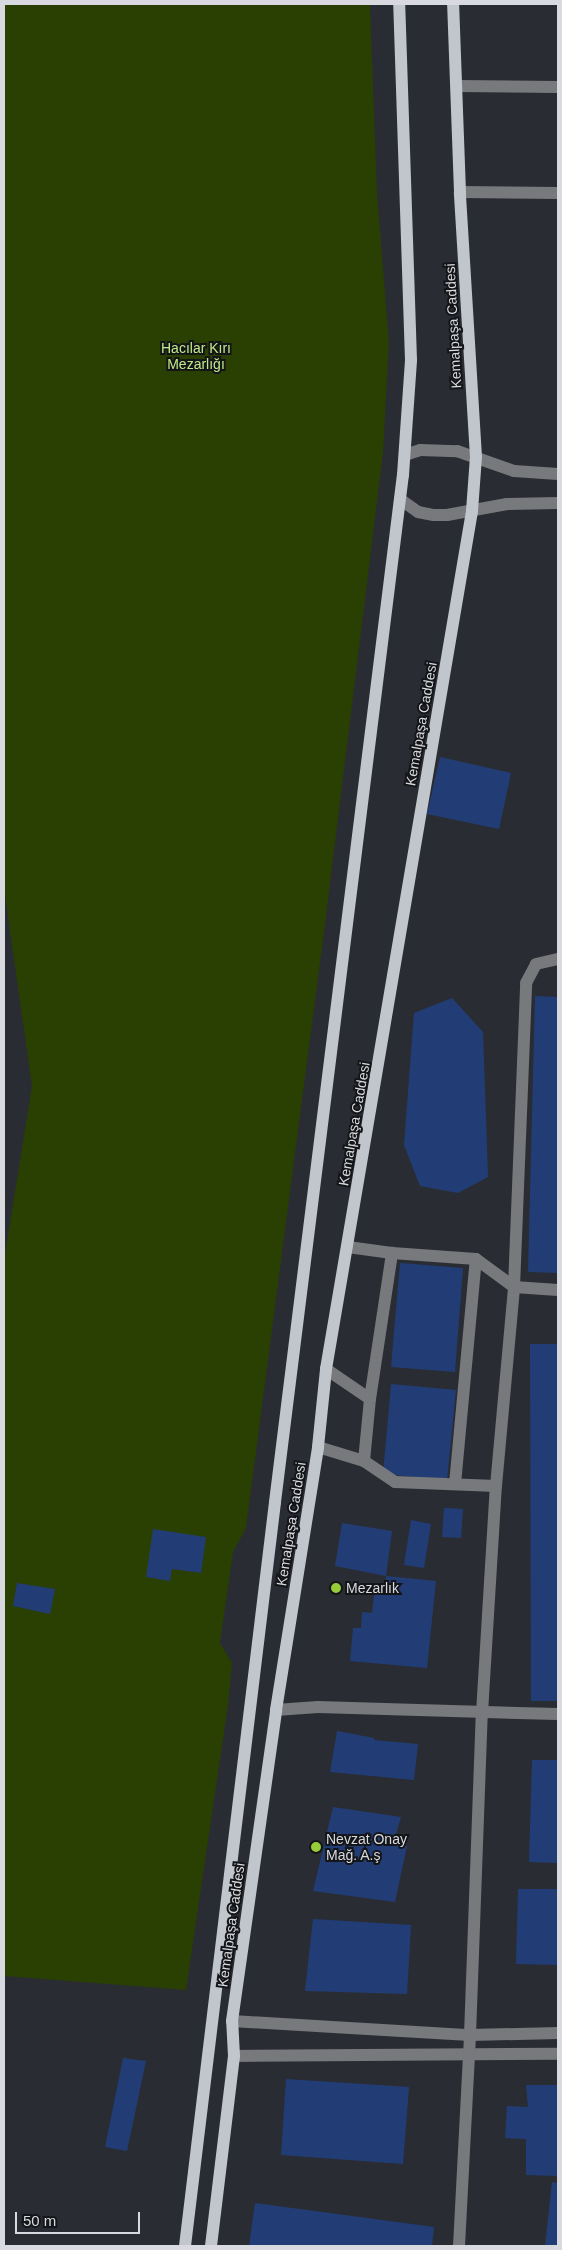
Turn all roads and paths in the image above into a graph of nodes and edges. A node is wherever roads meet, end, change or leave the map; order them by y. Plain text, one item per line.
1 (399, 4) edge
2 (452, 4) edge
3 (457, 86) junction
4 (558, 87) edge
5 (460, 192) junction
6 (558, 193) edge
7 (404, 455) junction
8 (476, 457) junction
9 (558, 474) edge
10 (400, 498) junction
11 (558, 503) edge
12 (472, 511) junction
13 (558, 959) edge
14 (348, 1247) junction
15 (392, 1253) junction
16 (476, 1259) junction
17 (514, 1288) junction
18 (558, 1290) edge
19 (326, 1370) junction
20 (370, 1399) junction
21 (318, 1447) junction
22 (364, 1461) junction
23 (455, 1484) junction
24 (496, 1486) junction
25 (276, 1710) junction
26 (482, 1713) junction
27 (558, 1714) edge
28 (232, 2021) junction
29 (558, 2033) edge
30 (470, 2034) junction
31 (558, 2054) edge
32 (468, 2055) junction
33 (234, 2056) junction
34 (185, 2246) edge
35 (211, 2246) edge
36 (459, 2246) edge

1 - 7 main road, Kemalpaşa Caddesi
2 - 3 main road, Kemalpaşa Caddesi
3 - 4 street
3 - 5 main road, Kemalpaşa Caddesi
5 - 6 street
5 - 8 main road, Kemalpaşa Caddesi
7 - 8 street
7 - 10 main road, Kemalpaşa Caddesi
8 - 9 street
8 - 12 main road, Kemalpaşa Caddesi
10 - 12 street
10 - 34 main road, Kemalpaşa Caddesi
11 - 12 street
12 - 14 main road, Kemalpaşa Caddesi
13 - 17 street
14 - 15 street
14 - 19 main road, Kemalpaşa Caddesi
15 - 16 street
15 - 20 street
16 - 17 street
16 - 23 street
17 - 18 street
17 - 24 street
19 - 20 street
19 - 21 main road, Kemalpaşa Caddesi
20 - 22 street
21 - 22 street
21 - 25 main road, Kemalpaşa Caddesi
22 - 23 street
23 - 24 street
24 - 26 street
25 - 26 street
25 - 28 main road, Kemalpaşa Caddesi
26 - 27 street
26 - 30 street
28 - 30 street
28 - 33 main road, Kemalpaşa Caddesi
29 - 30 street
30 - 32 street
31 - 32 street
32 - 33 street
32 - 36 street
33 - 35 main road, Kemalpaşa Caddesi

